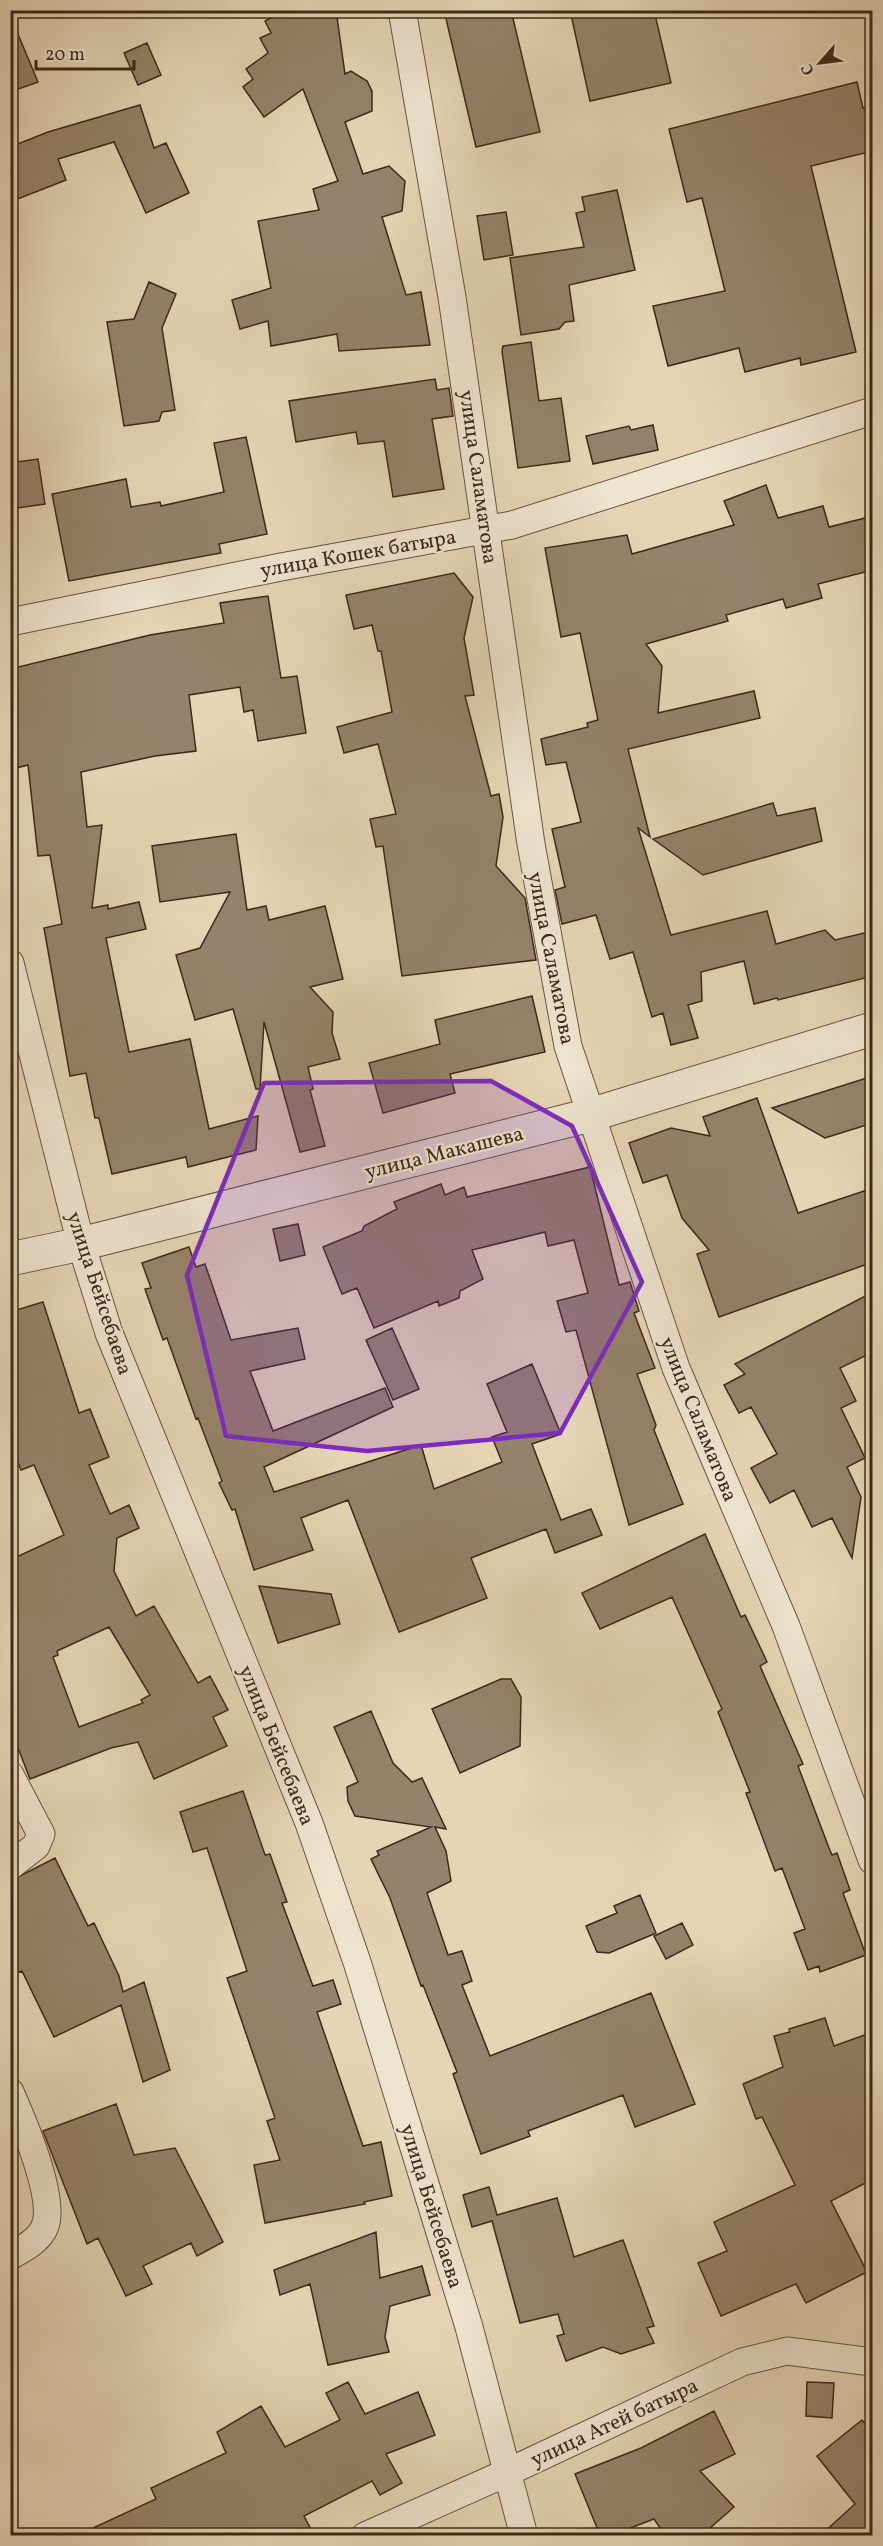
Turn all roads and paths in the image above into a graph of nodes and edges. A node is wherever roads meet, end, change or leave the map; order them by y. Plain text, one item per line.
1 (402, 10) edge
2 (873, 411) edge
3 (488, 530) junction
4 (10, 622) edge
5 (10, 963) edge
6 (873, 1029) edge
7 (590, 1115) junction
8 (81, 1244) junction
9 (10, 1259) edge
10 (10, 1775) edge
11 (873, 1860) edge
12 (10, 1866) edge
13 (10, 2092) edge
14 (10, 2256) edge
15 (873, 2362) edge
16 (506, 2473) junction
17 (365, 2535) edge
18 (524, 2535) edge

1 - 3 street, улица Саламатова
2 - 3 street, улица Кошек батыра
3 - 4 street, улица Кошек батыра
3 - 7 street, улица Саламатова
5 - 8 street, улица Бейсебаева
6 - 7 street, улица Макашева
7 - 8 street, улица Макашева
7 - 11 street, улица Саламатова
8 - 9 street, улица Макашева
8 - 16 street, улица Бейсебаева
10 - 12 street
13 - 14 street
15 - 16 street, улица Атей батыра
16 - 17 street, улица Атей батыра
16 - 18 street, улица Бейсебаева

